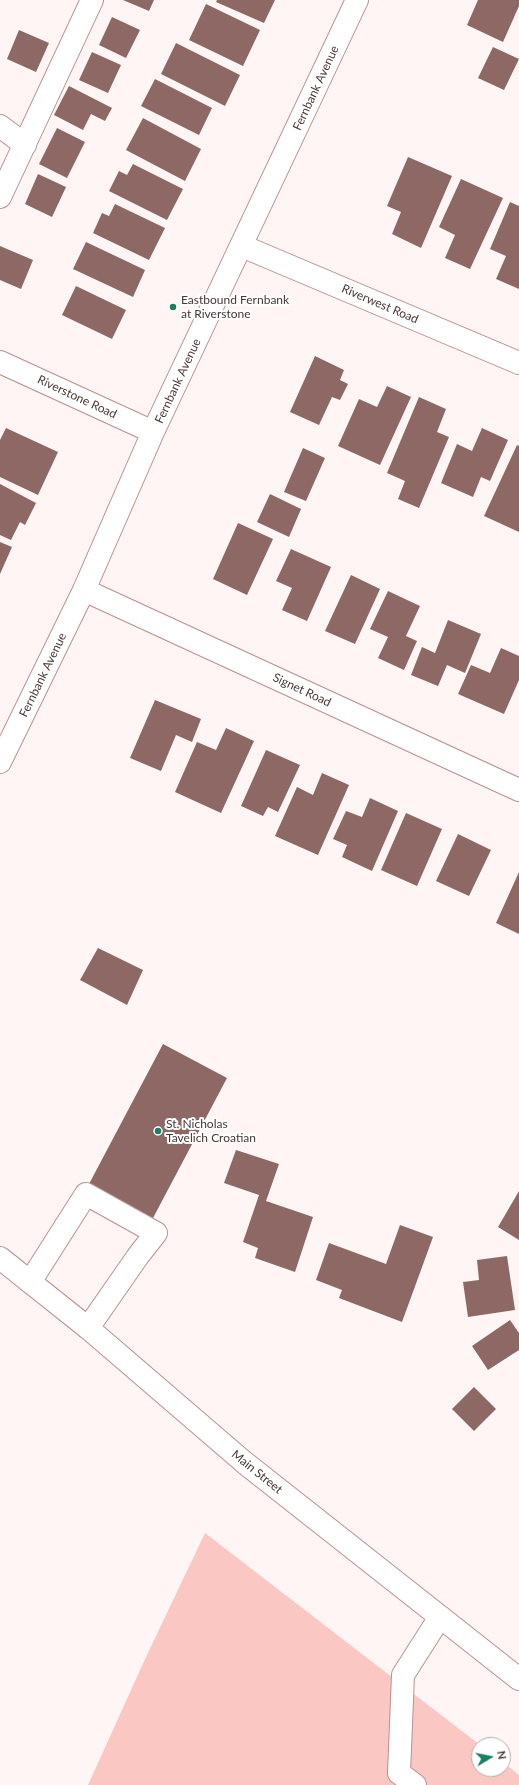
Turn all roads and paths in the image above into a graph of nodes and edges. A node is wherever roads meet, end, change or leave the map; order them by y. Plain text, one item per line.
1 (92, 0) edge
2 (357, 0) edge
3 (0, 126) edge
4 (25, 145) junction
5 (0, 197) edge
6 (242, 246) junction
7 (0, 362) edge
8 (519, 363) edge
9 (153, 432) junction
10 (84, 590) junction
11 (0, 762) edge
12 (519, 790) edge
13 (0, 1258) edge
14 (30, 1282) junction
15 (88, 1328) junction
16 (440, 1617) junction
17 (519, 1679) edge
18 (415, 1785) edge

1 - 4 street
2 - 6 street, Fernbank Avenue
3 - 4 street
4 - 5 street
6 - 8 street, Riverwest Road
6 - 9 street, Fernbank Avenue
7 - 9 street, Riverstone Road
9 - 10 street, Fernbank Avenue
10 - 11 street, Fernbank Avenue
10 - 12 street, Signet Road
13 - 14 street, Main Street
14 - 15 street, Main Street
14 - 15 street
15 - 16 street, Main Street
16 - 17 street, Main Street
16 - 18 street

